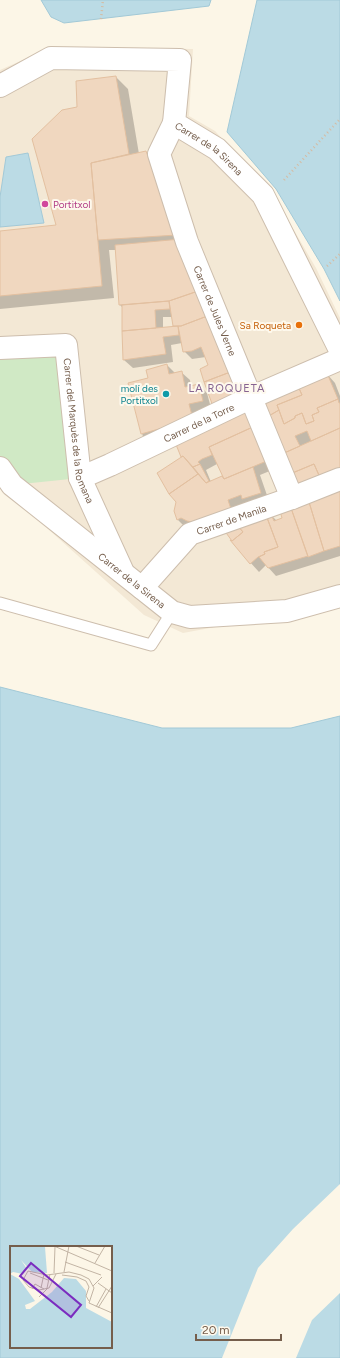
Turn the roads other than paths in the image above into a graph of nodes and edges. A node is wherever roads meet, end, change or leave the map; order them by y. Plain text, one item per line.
1 (0, 86) edge
2 (174, 123) junction
3 (0, 348) edge
4 (340, 350) edge
5 (340, 359) edge
6 (250, 398) junction
7 (0, 468) edge
8 (80, 478) junction
9 (340, 479) edge
10 (292, 498) junction
11 (124, 574) junction
12 (142, 588) junction
13 (340, 596) edge
14 (0, 603) edge
15 (172, 612) junction

1 - 2 street, Carrer de la Sirena
2 - 4 street, Carrer de la Sirena
2 - 6 street, Carrer de Jules Verne
3 - 8 street, Carrer del Marquès de la Romana
5 - 6 street, Carrer de la Torre
6 - 8 street, Carrer de la Torre
6 - 10 street, Carrer de Jules Verne
7 - 11 street, Carrer de la Sirena
8 - 11 street, Carrer del Marquès de la Romana
9 - 10 street, Carrer de Manila
10 - 12 street, Carrer de Manila
11 - 12 street, Carrer de la Sirena
12 - 15 street, Carrer de la Sirena
13 - 15 street, Carrer de la Sirena
14 - 15 lane

